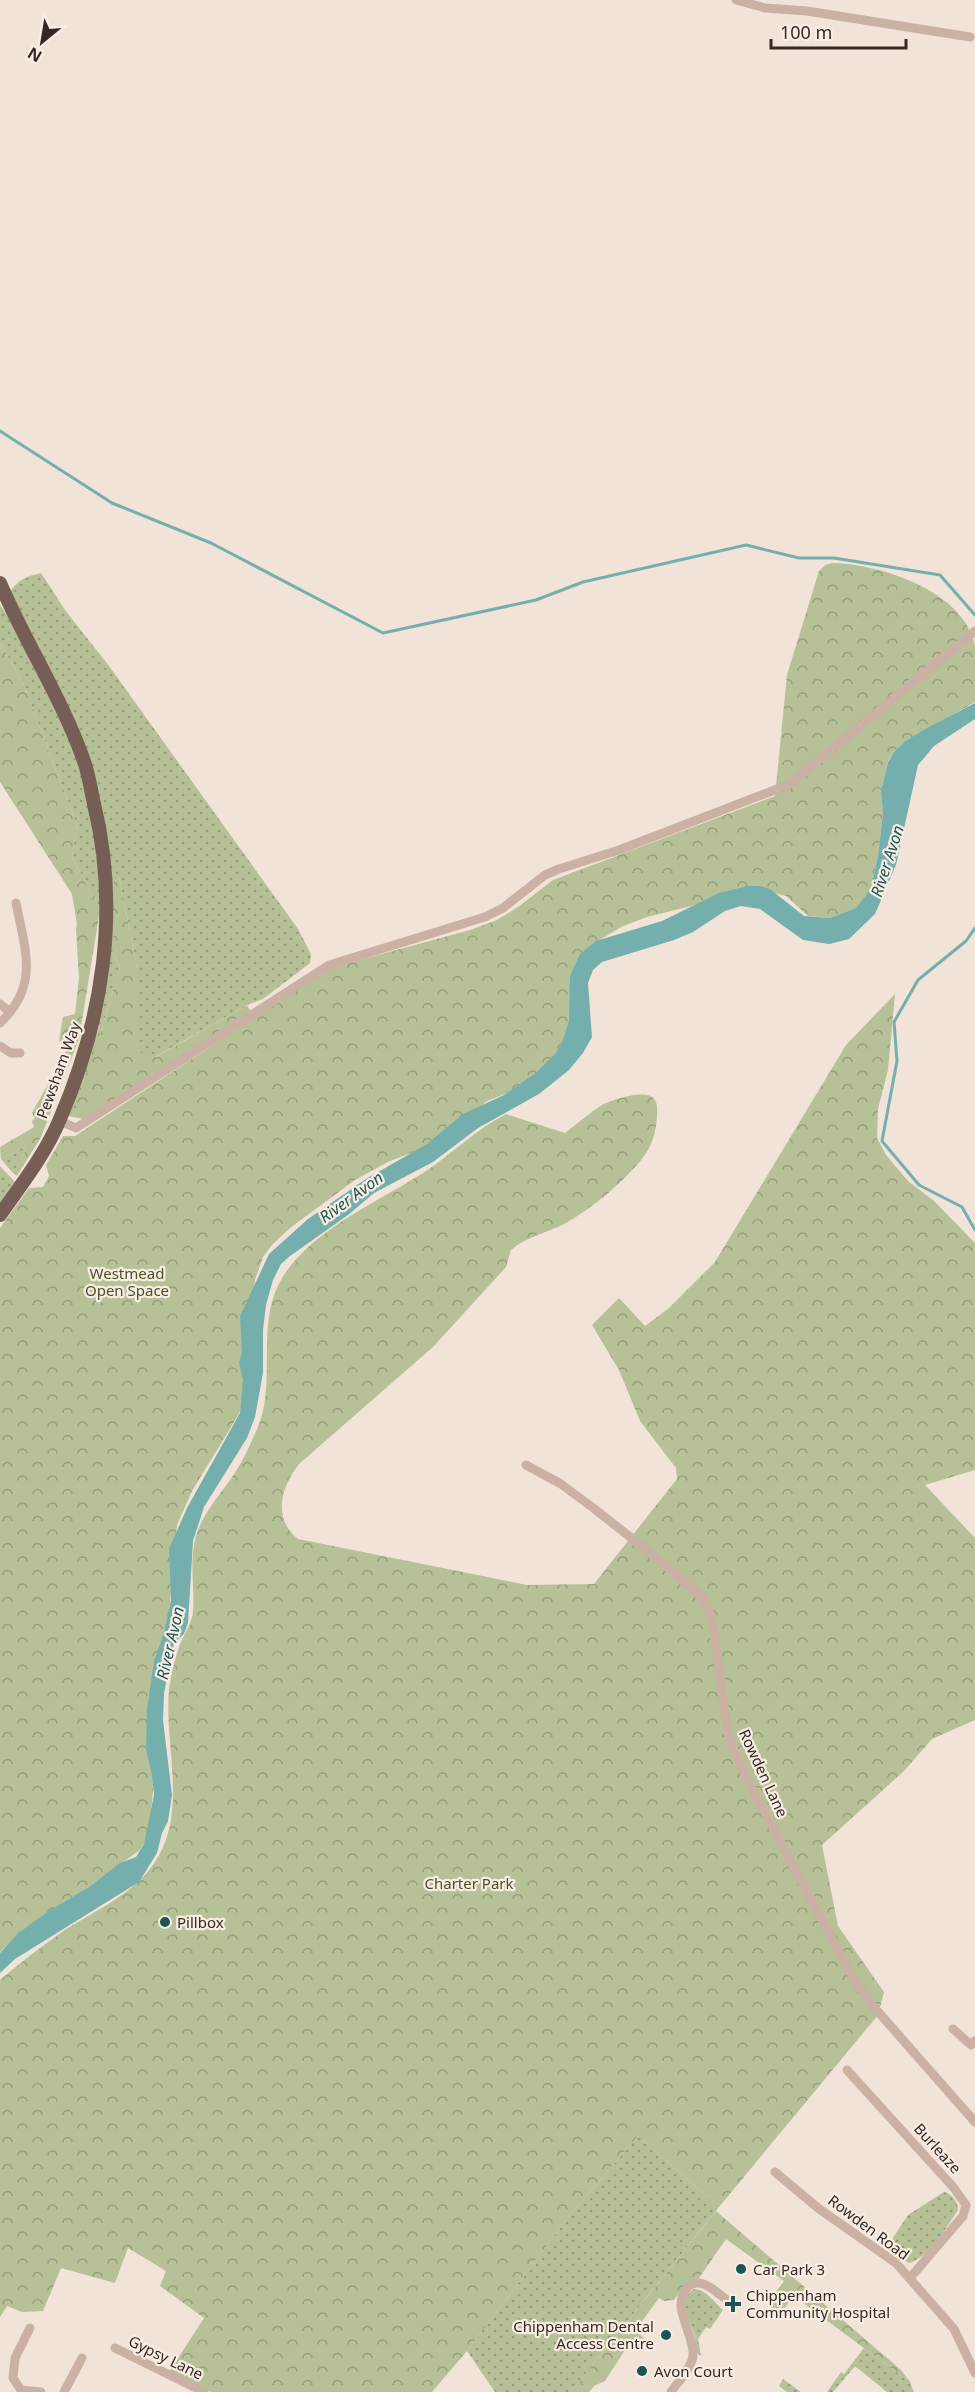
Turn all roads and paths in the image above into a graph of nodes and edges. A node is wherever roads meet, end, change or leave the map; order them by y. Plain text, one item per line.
1 (736, 0) edge
2 (969, 37) dead end
3 (0, 583) edge
4 (0, 603) edge
5 (14, 615) junction
6 (975, 631) edge
7 (16, 903) dead end
8 (0, 1004) edge
9 (10, 1012) junction
10 (0, 1023) edge
11 (0, 1046) edge
12 (20, 1053) dead end
13 (60, 1121) junction
14 (0, 1215) edge
15 (525, 1465) dead end
16 (952, 2029) dead end
17 (975, 2041) edge
18 (847, 2070) dead end
19 (975, 2122) edge
20 (775, 2172) dead end
21 (910, 2278) junction
22 (727, 2300) dead end
23 (30, 2328) dead end
24 (115, 2348) dead end
25 (82, 2358) dead end
26 (975, 2373) edge
27 (24, 2392) edge
28 (41, 2392) edge
29 (64, 2392) edge
30 (204, 2392) edge
31 (671, 2392) edge

1 - 2 street
3 - 5 main road, Pewsham Way
4 - 5 main road, Pewsham Way
5 - 13 main road, Pewsham Way
6 - 13 street
7 - 9 street
8 - 9 street
9 - 10 street
11 - 12 street
13 - 14 main road, Pewsham Way
15 - 19 street, Rowden Lane
16 - 17 street
18 - 21 street, Burleaze
20 - 21 street, Rowden Road
21 - 26 street, Rowden Road
22 - 31 street
23 - 27 street
24 - 30 street, Gypsy Lane
25 - 29 street
27 - 28 street

